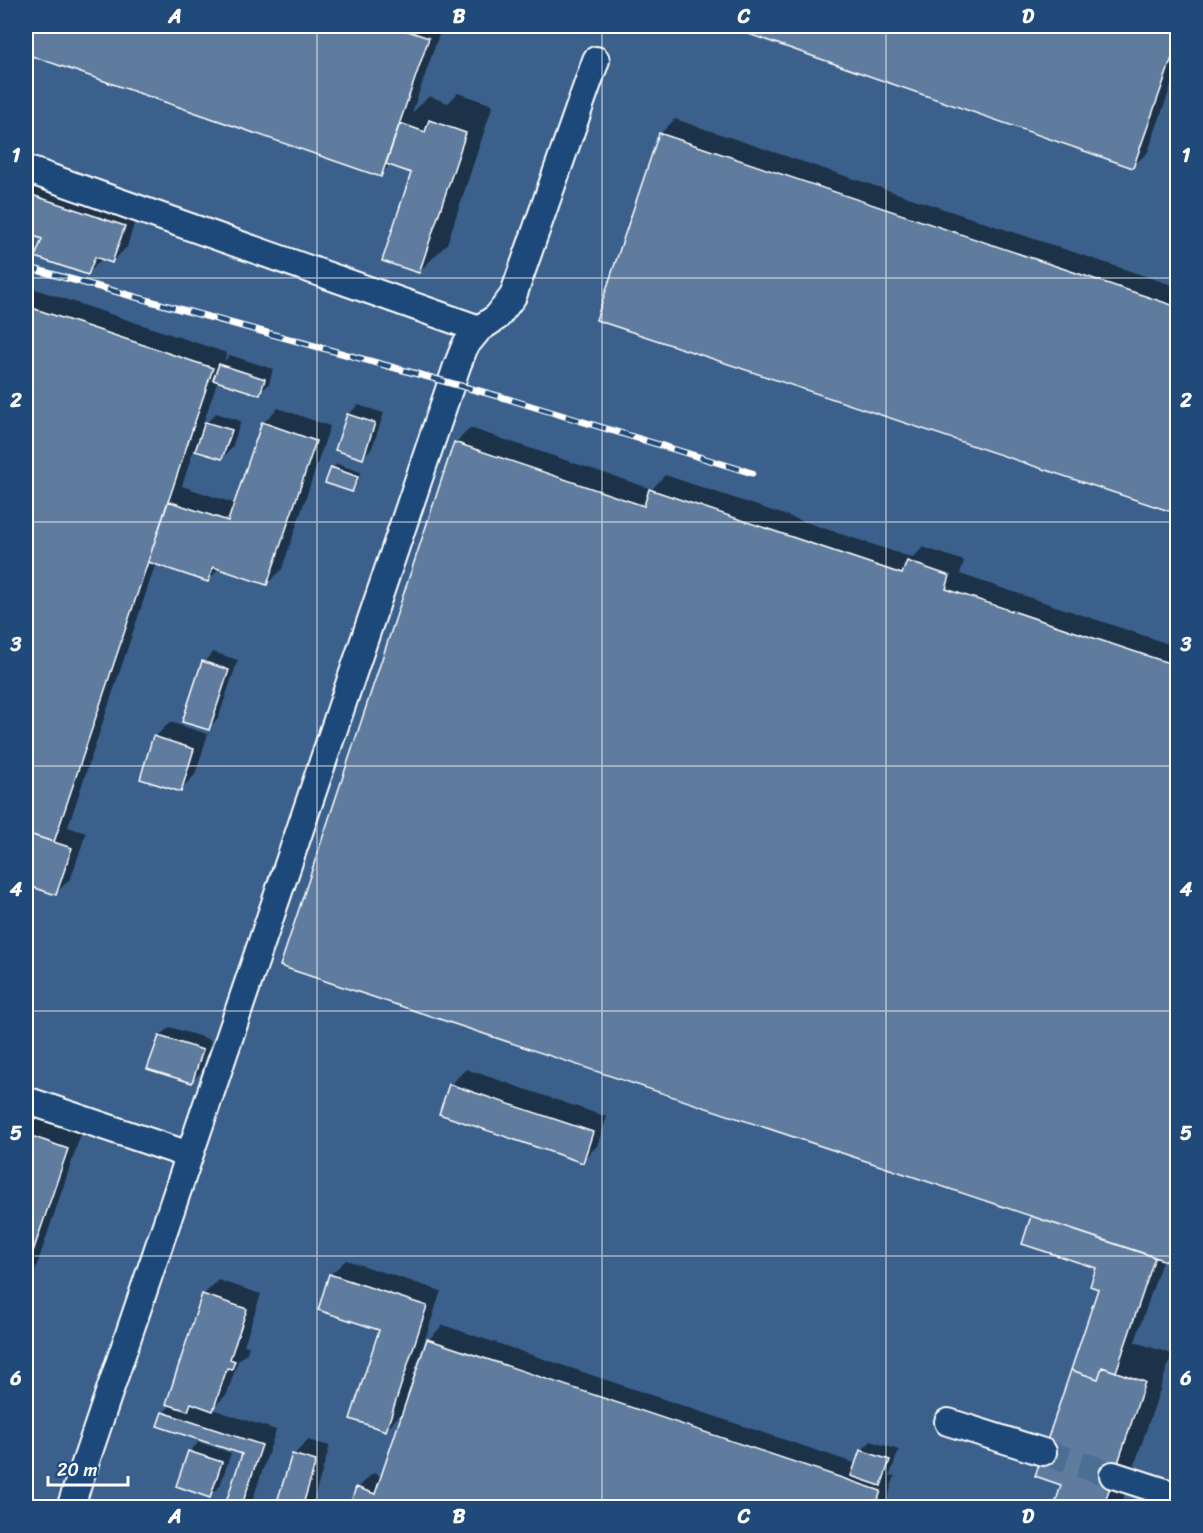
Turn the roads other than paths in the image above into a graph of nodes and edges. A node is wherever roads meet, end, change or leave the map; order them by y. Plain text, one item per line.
1 (596, 60) dead end
2 (26, 169) edge
3 (479, 329) junction
4 (26, 1100) edge
5 (189, 1155) junction
6 (948, 1422) dead end
7 (1043, 1452) tunnel mouth
8 (1113, 1475) tunnel mouth
9 (1178, 1496) edge
10 (70, 1508) edge

1 - 3 lane
2 - 3 lane
3 - 5 lane
4 - 5 lane
5 - 10 lane
6 - 7 lane
8 - 9 lane

